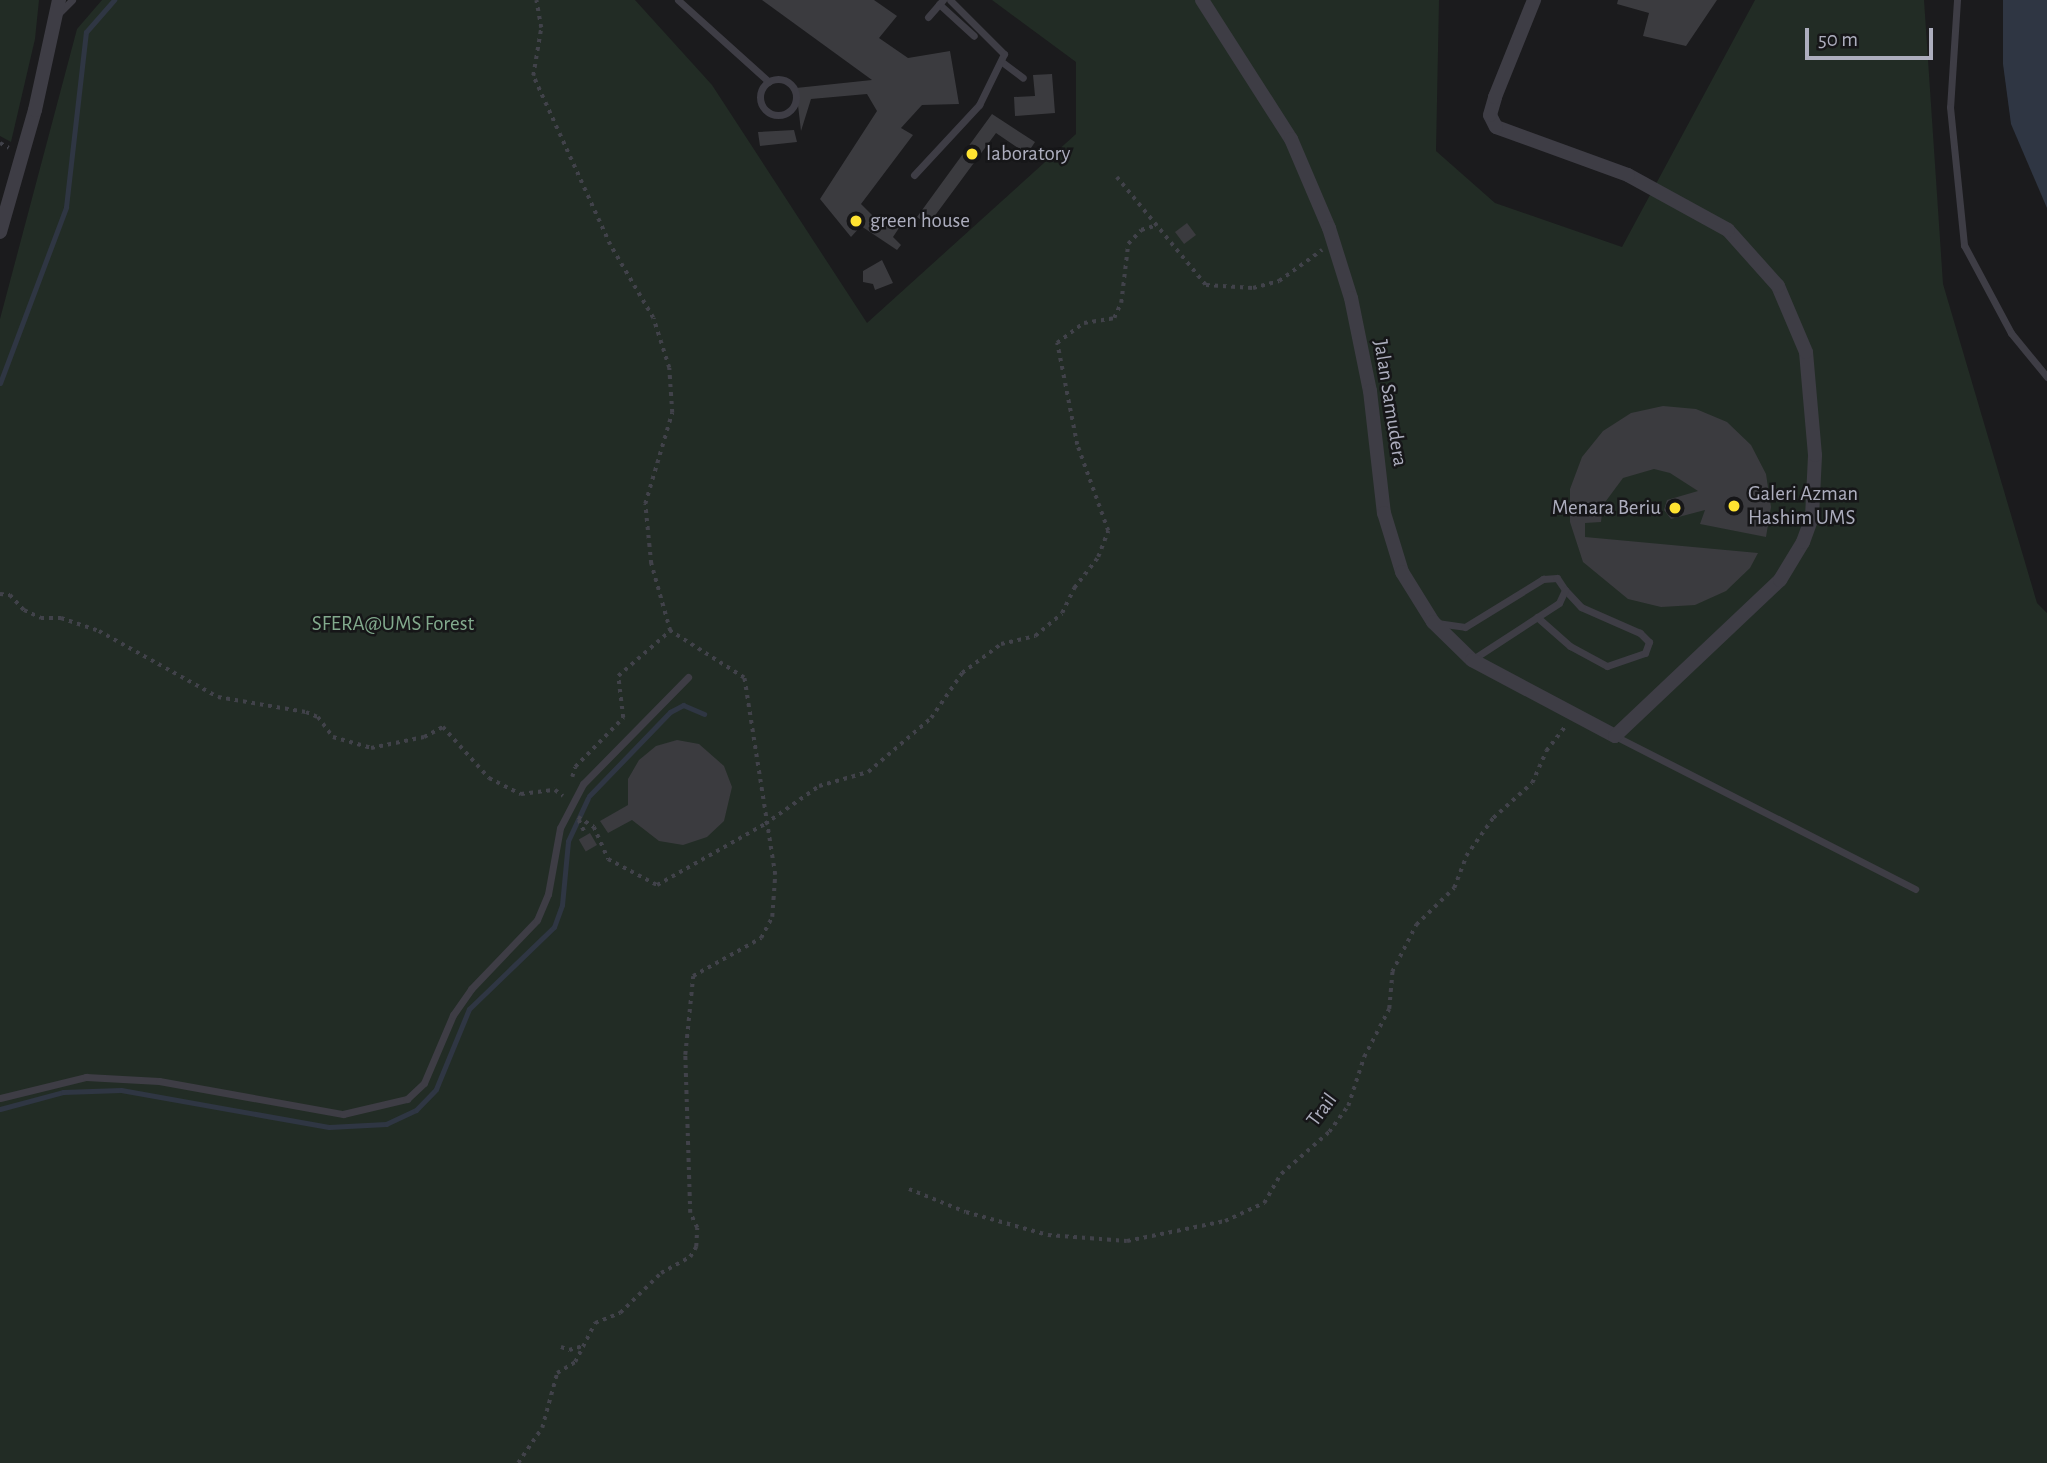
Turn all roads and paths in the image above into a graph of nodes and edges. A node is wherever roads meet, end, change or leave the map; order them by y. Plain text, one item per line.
1 (72, 0) edge
2 (536, 0) edge
3 (678, 0) edge
4 (950, 0) edge
5 (1202, 0) edge
6 (1534, 0) edge
7 (1957, 0) edge
8 (941, 2) edge
9 (58, 7) edge
10 (928, 17) dead end
11 (982, 28) junction
12 (1002, 62) junction
13 (1023, 78) dead end
14 (769, 82) junction
15 (914, 175) dead end
16 (1117, 177) dead end
17 (1157, 225) junction
18 (1329, 228) junction
19 (0, 232) edge
20 (2047, 377) edge
21 (1565, 590) junction
22 (0, 594) edge
23 (1537, 617) junction
24 (1433, 622) junction
25 (670, 631) junction
26 (1472, 660) junction
27 (688, 677) dead end
28 (1574, 716) junction
29 (1615, 736) junction
30 (570, 781) dead end
31 (565, 787) dead end
32 (765, 824) junction
33 (585, 833) dead end
34 (1915, 889) dead end
35 (0, 1098) edge
36 (909, 1189) dead end
37 (583, 1346) junction
38 (561, 1348) dead end
39 (518, 1463) edge

1 - 9 lane
2 - 25 path
3 - 14 lane
4 - 11 lane
5 - 18 street, Jalan Samudera
6 - 29 street
7 - 20 lane
8 - 10 lane
8 - 11 lane
9 - 19 street
11 - 12 lane
12 - 13 lane
12 - 15 lane
14 - 14 lane
16 - 17 path
17 - 18 path
17 - 32 path
18 - 24 street, Jalan Samudera
21 - 23 lane
21 - 23 lane
21 - 24 lane
22 - 31 path
23 - 26 lane
24 - 26 street, Jalan Samudera
25 - 30 path
25 - 32 path
26 - 28 street, Jalan Samudera
27 - 35 lane
28 - 29 street, Jalan Samudera
28 - 36 path, Trail
29 - 34 lane
32 - 33 path
32 - 37 path
37 - 38 path
37 - 39 path

